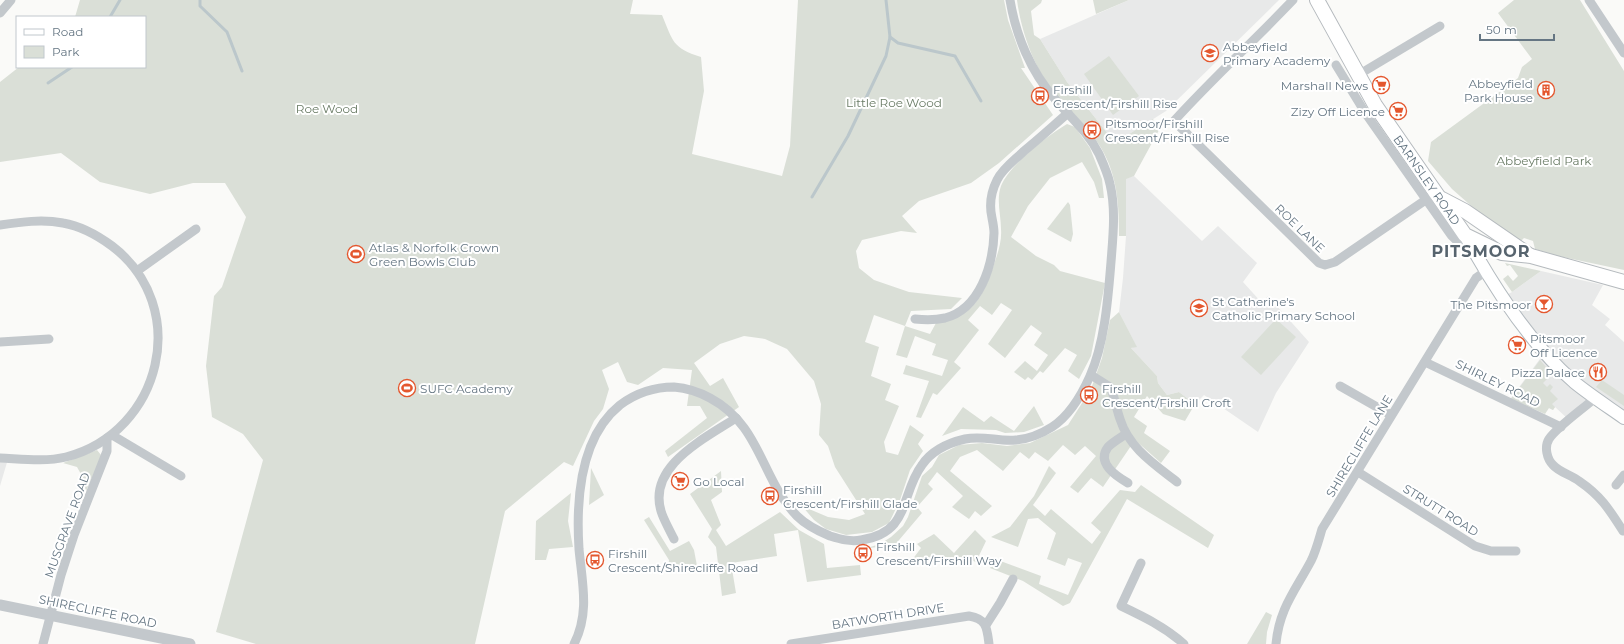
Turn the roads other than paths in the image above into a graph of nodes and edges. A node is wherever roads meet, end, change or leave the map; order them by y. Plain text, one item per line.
1 (11, 0) edge
2 (1010, 0) edge
3 (1293, 0) edge
4 (1316, 0) edge
5 (1589, 0) edge
6 (0, 13) edge
7 (1440, 26) dead end
8 (1624, 53) edge
9 (1336, 66) dead end
10 (1358, 75) junction
11 (1068, 113) junction
12 (1433, 199) junction
13 (0, 225) edge
14 (196, 229) dead end
15 (1468, 241) junction
16 (1531, 256) junction
17 (137, 271) junction
18 (1486, 271) junction
19 (1624, 282) edge
20 (915, 319) dead end
21 (49, 339) dead end
22 (0, 342) edge
23 (1425, 362) junction
24 (1091, 375) junction
25 (1340, 386) dead end
26 (1595, 398) junction
27 (1391, 415) junction
28 (736, 418) junction
29 (1624, 418) edge
30 (1561, 427) junction
31 (1126, 434) junction
32 (109, 436) junction
33 (0, 458) edge
34 (1358, 472) junction
35 (1624, 474) edge
36 (181, 476) dead end
37 (1177, 482) dead end
38 (1128, 483) dead end
39 (1616, 485) dead end
40 (1623, 531) edge
41 (674, 539) dead end
42 (1516, 552) dead end
43 (1141, 563) dead end
44 (1013, 579) dead end
45 (0, 605) edge
46 (50, 614) junction
47 (986, 625) junction
48 (178, 643) edge
49 (43, 644) edge
50 (190, 644) edge
51 (574, 644) edge
52 (791, 644) edge
53 (989, 644) edge
54 (1184, 644) edge
55 (1276, 644) edge

1 - 6 street
2 - 11 street
3 - 12 street, ROE LANE
4 - 10 main road, BARNSLEY ROAD
5 - 8 street
7 - 10 street
9 - 12 street
10 - 12 main road, BARNSLEY ROAD
11 - 20 street
11 - 24 street
12 - 15 main road, BARNSLEY ROAD
12 - 16 main road
13 - 17 street
14 - 17 street
15 - 16 main road
15 - 18 main road
16 - 19 main road
17 - 32 street
18 - 23 street, SHIRECLIFFE LANE
18 - 26 main road
21 - 22 street
23 - 27 street, SHIRECLIFFE LANE
23 - 30 street, SHIRLEY ROAD
24 - 28 street
24 - 31 street
25 - 27 street
26 - 29 main road
26 - 30 street
27 - 34 street, SHIRECLIFFE LANE
28 - 41 street
28 - 51 street
30 - 40 street
31 - 37 street
31 - 38 street
32 - 33 street
32 - 36 street
32 - 46 street, MUSGRAVE ROAD
34 - 42 street, STRUTT ROAD
34 - 55 street, SHIRECLIFFE LANE
35 - 39 street
43 - 54 street
44 - 47 street
45 - 46 street, SHIRECLIFFE ROAD
46 - 48 street, SHIRECLIFFE ROAD
46 - 49 street, MUSGRAVE ROAD
47 - 52 street, BATWORTH DRIVE
47 - 53 street
48 - 50 street, SHIRECLIFFE ROAD

